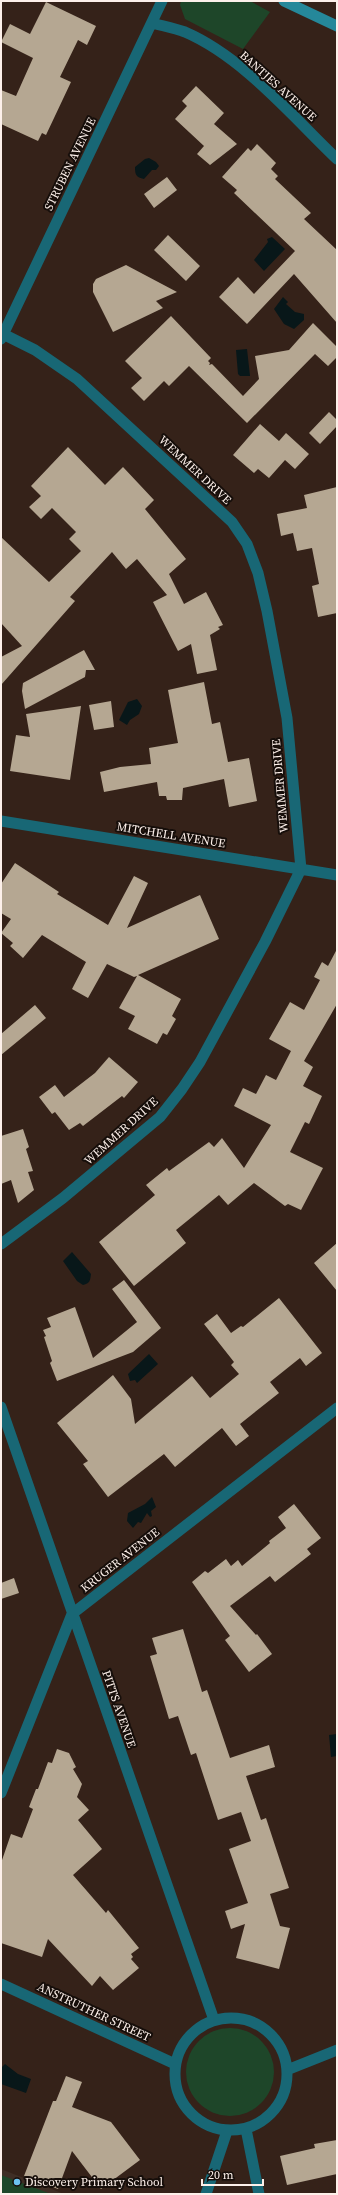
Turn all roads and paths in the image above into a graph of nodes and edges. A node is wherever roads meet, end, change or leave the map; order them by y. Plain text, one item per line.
1 (162, 1) edge
2 (284, 1) edge
3 (152, 23) junction
4 (337, 26) edge
5 (337, 159) edge
6 (2, 335) edge
7 (1, 821) edge
8 (301, 869) junction
9 (337, 875) edge
10 (1, 1244) edge
11 (1, 1407) edge
12 (337, 1408) edge
13 (72, 1614) junction
14 (1, 1793) edge
15 (1, 1984) edge
16 (214, 2020) junction
17 (337, 2050) edge
18 (175, 2064) junction
19 (287, 2070) junction
20 (246, 2128) junction
21 (227, 2131) junction
22 (206, 2194) edge
23 (259, 2194) edge

1 - 3 street, STRUBEN AVENUE
2 - 4 main road
3 - 5 street, BANTJES AVENUE
3 - 6 street, STRUBEN AVENUE
6 - 8 street, WEMMER DRIVE
7 - 8 street, MITCHELL AVENUE
8 - 9 street, MITCHELL AVENUE
8 - 10 street, WEMMER DRIVE
11 - 13 street, PITTS AVENUE
12 - 13 street, KRUGER AVENUE
13 - 14 street
13 - 16 street, PITTS AVENUE
15 - 18 street, ANSTRUTHER STREET
16 - 18 street
16 - 19 street
17 - 19 street
18 - 21 street
19 - 20 street
20 - 21 street
20 - 23 street
21 - 22 street

